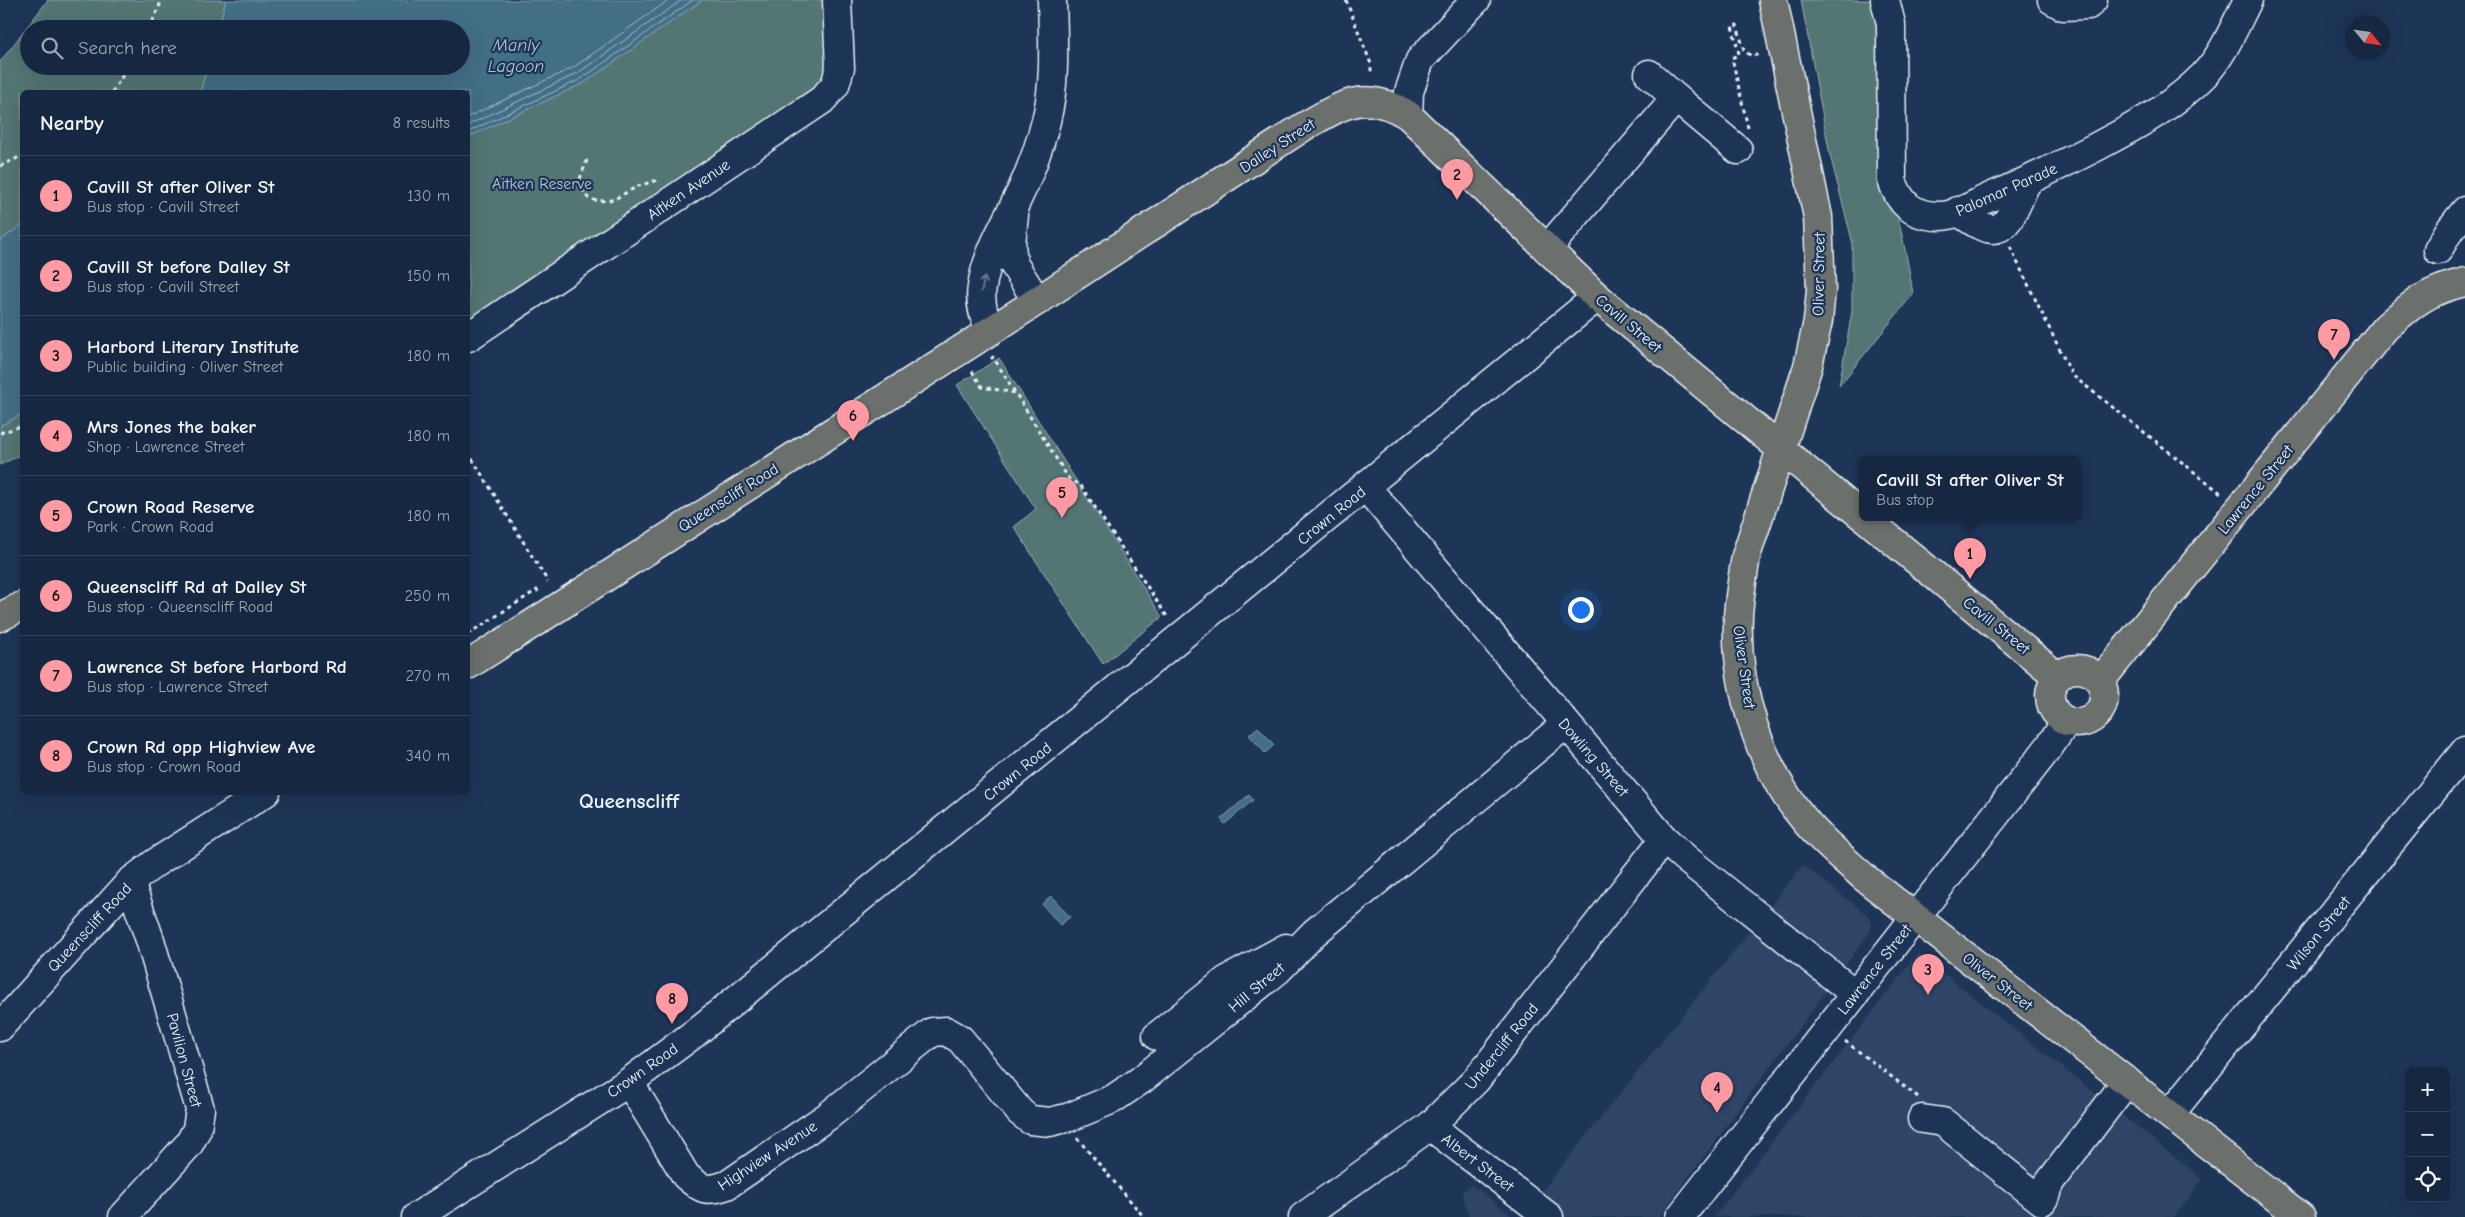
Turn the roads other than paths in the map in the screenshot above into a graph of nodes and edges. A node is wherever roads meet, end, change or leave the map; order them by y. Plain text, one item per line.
1 (837, 0) edge
2 (1052, 0) edge
3 (1476, 0) edge
4 (1773, 0) edge
5 (1885, 0) edge
6 (2052, 0) edge
7 (2092, 0) edge
8 (2248, 0) edge
9 (1649, 74) dead end
10 (1676, 98) junction
11 (1408, 115) junction
12 (1738, 150) road end
13 (2026, 184) junction
14 (1015, 203) junction
15 (2465, 211) edge
16 (1958, 212) junction
17 (1547, 249) junction
18 (2438, 250) dead end
19 (2465, 282) edge
20 (1597, 297) junction
21 (1037, 301) junction
22 (990, 331) junction
23 (470, 336) edge
24 (1781, 450) junction
25 (1366, 487) junction
26 (1859, 513) edge
27 (1869, 521) edge
28 (470, 664) edge
29 (2058, 677) junction
30 (2100, 680) junction
31 (2063, 719) junction
32 (1566, 724) junction
33 (2465, 751) edge
34 (261, 795) edge
35 (1664, 839) junction
36 (130, 882) junction
37 (1914, 916) junction
38 (1314, 933) junction
39 (1855, 994) junction
40 (0, 1026) edge
41 (932, 1032) joint
42 (1157, 1036) dead end
43 (629, 1082) junction
44 (2127, 1082) junction
45 (1922, 1109) road end
46 (2170, 1114) junction
47 (1430, 1126) junction
48 (123, 1217) edge
49 (416, 1217) edge
50 (1303, 1217) edge
51 (1549, 1217) edge
52 (1680, 1217) edge
53 (2301, 1217) edge

1 - 23 street, Aitken Avenue
2 - 14 street
3 - 11 street
4 - 24 main road, Oliver Street
5 - 16 street, Palomar Parade
6 - 7 street
8 - 13 street, Palomar Parade
9 - 10 street
10 - 12 street
10 - 17 street
11 - 17 main road, Cavill Street
11 - 21 main road, Dalley Street
13 - 16 street, Palomar Parade
13 - 16 street
14 - 21 street
22 -> 14 street
15 - 18 street
17 - 20 main road, Cavill Street
19 - 30 main road, Lawrence Street
20 - 24 main road, Cavill Street
20 - 25 street, Crown Road
21 - 22 main road, Queenscliff Road
22 - 28 main road, Queenscliff Road
24 - 26 main road, Cavill Street
24 - 37 main road, Oliver Street
25 - 32 street, Dowling Street
25 - 43 street, Crown Road
27 - 29 main road, Cavill Street
29 - 30 main road
29 - 31 main road
30 - 31 main road
31 - 37 street, Lawrence Street
32 - 35 street, Dowling Street
32 - 38 street, Hill Street
33 - 46 street, Wilson Street
34 - 36 street, Queenscliff Road
35 - 39 street, Dowling Street
35 - 47 street, Undercliff Road
36 - 40 street, Queenscliff Road
36 - 48 street, Pavilion Street
37 - 39 street, Lawrence Street
37 - 44 main road, Oliver Street
38 - 41 street, Hill Street
38 - 42 street
39 - 52 street, Lawrence Street
41 - 43 street, Highview Avenue
43 - 49 street, Crown Road
44 - 45 street
44 - 46 main road, Oliver Street
46 - 53 main road, Oliver Street
47 - 50 street, Undercliff Road
47 - 51 street, Albert Street

